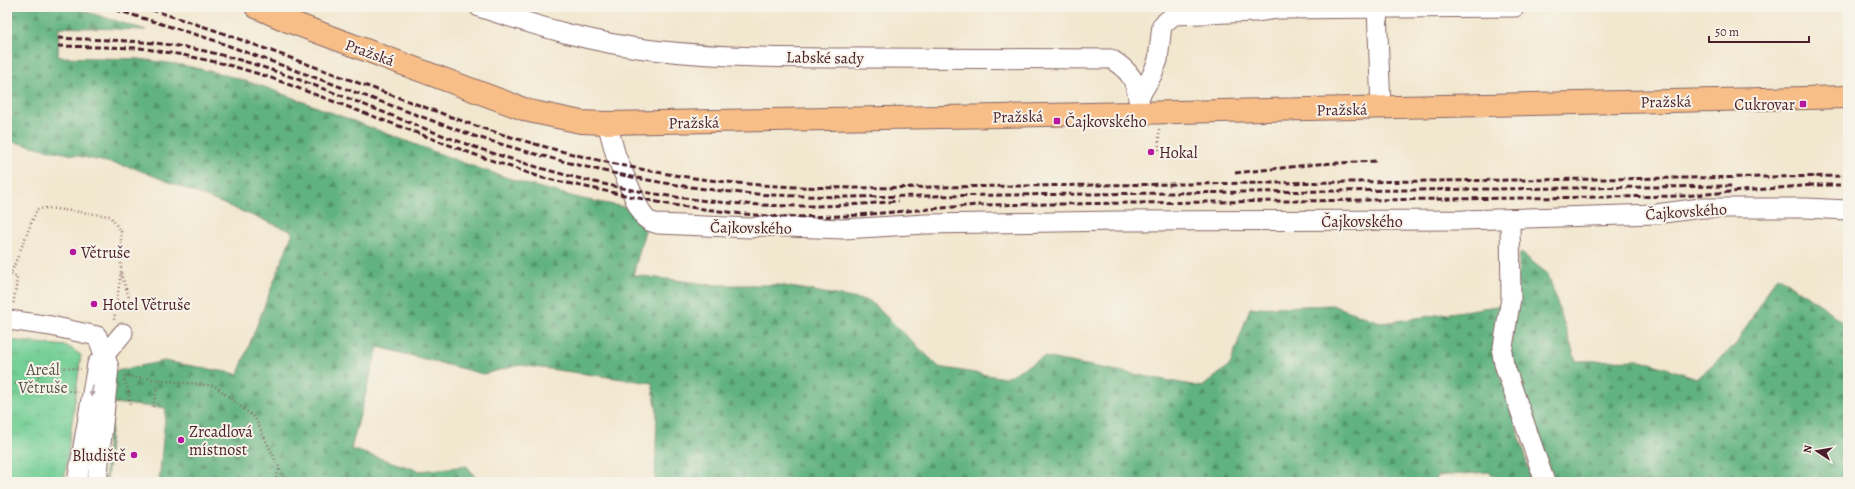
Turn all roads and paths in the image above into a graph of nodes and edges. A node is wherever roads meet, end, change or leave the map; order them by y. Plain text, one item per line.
1 (256, 7) edge
2 (479, 7) edge
3 (1515, 7) edge
4 (1377, 8) junction
5 (1848, 97) edge
6 (1146, 108) junction
7 (1381, 108) junction
8 (607, 123) junction
9 (1159, 153) dead end
10 (1848, 210) edge
11 (1510, 219) junction
12 (121, 272) junction
13 (11, 274) junction
14 (7, 283) edge
15 (132, 304) dead end
16 (10, 320) joint
17 (118, 327) joint
18 (105, 356) junction
19 (85, 370) dead end
20 (159, 380) junction
21 (7, 383) edge
22 (37, 386) junction
23 (92, 394) junction
24 (130, 405) dead end
25 (153, 407) dead end
26 (279, 469) junction
27 (77, 482) edge
28 (97, 482) edge
29 (275, 482) edge
30 (286, 482) edge
31 (1545, 482) edge

1 - 8 main road, Pražská
2 - 6 street, Labské sady
3 - 4 street
4 - 6 street
4 - 7 street
5 - 7 main road, Pražská
6 - 7 main road, Pražská
6 - 8 main road, Pražská
6 - 9 path
8 - 11 street, Čajkovského
10 - 11 street, Čajkovského
11 - 31 street
12 - 13 path
12 - 15 path
12 - 17 path
13 - 14 path
13 - 16 path
16 - 18 street
17 - 18 street
18 -> 23 street
18 - 28 street
19 - 22 path
20 - 24 path
20 - 25 path
20 - 26 path
21 - 22 path
22 - 23 path
23 - 27 street
26 - 29 path
26 - 30 path

